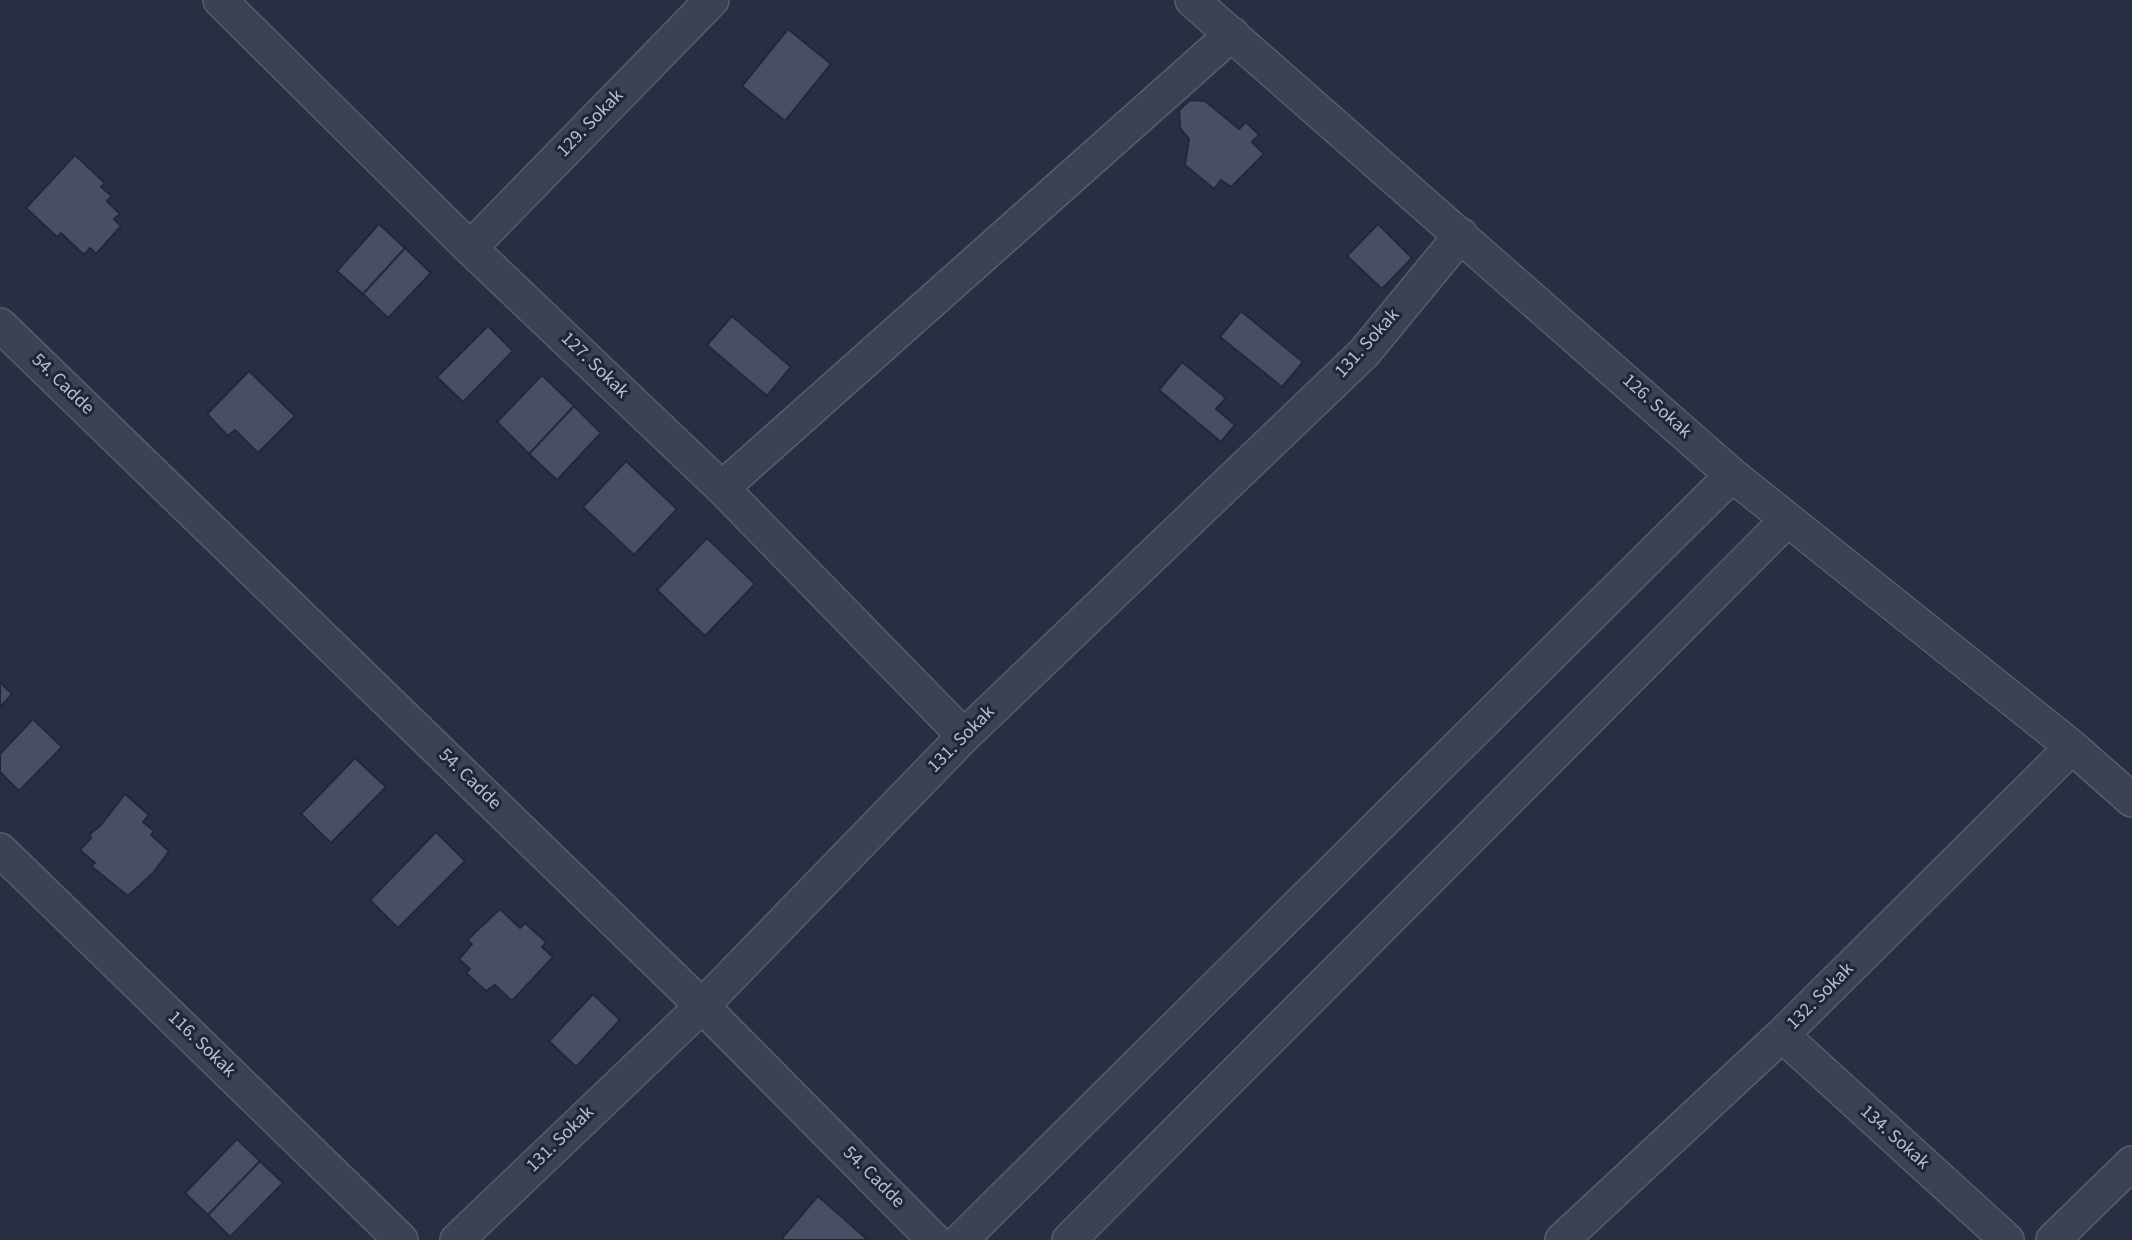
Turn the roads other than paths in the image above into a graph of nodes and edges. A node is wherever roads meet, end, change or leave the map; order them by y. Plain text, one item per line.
1 (220, 0) edge
2 (712, 0) edge
3 (1192, 0) edge
4 (1232, 34) junction
5 (1461, 235) junction
6 (470, 248) junction
7 (0, 325) edge
8 (1732, 475) junction
9 (722, 488) junction
10 (1787, 520) junction
11 (964, 736) junction
12 (2071, 747) junction
13 (2132, 800) edge
14 (0, 850) edge
15 (702, 1006) junction
16 (1782, 1035) junction
17 (2132, 1163) edge
18 (401, 1240) edge
19 (457, 1240) edge
20 (934, 1240) edge
21 (961, 1240) edge
22 (1069, 1240) edge
23 (1562, 1240) edge
24 (2007, 1240) edge
25 (2053, 1240) edge

1 - 6 street, 127. Sokak
2 - 6 street, 129. Sokak
3 - 4 street, 126. Sokak
4 - 5 street, 126. Sokak
4 - 9 street
5 - 8 street, 126. Sokak
5 - 11 street, 131. Sokak
6 - 9 street, 127. Sokak
7 - 15 street, 54. Cadde
8 - 10 street, 126. Sokak
8 - 21 street
9 - 11 street, 127. Sokak
10 - 12 street, 126. Sokak
10 - 22 street
11 - 15 street, 131. Sokak
12 - 13 street, 126. Sokak
12 - 16 street, 132. Sokak
14 - 18 street, 116. Sokak
15 - 19 street, 131. Sokak
15 - 20 street, 54. Cadde
16 - 23 street, 132. Sokak
16 - 24 street, 134. Sokak
17 - 25 street

